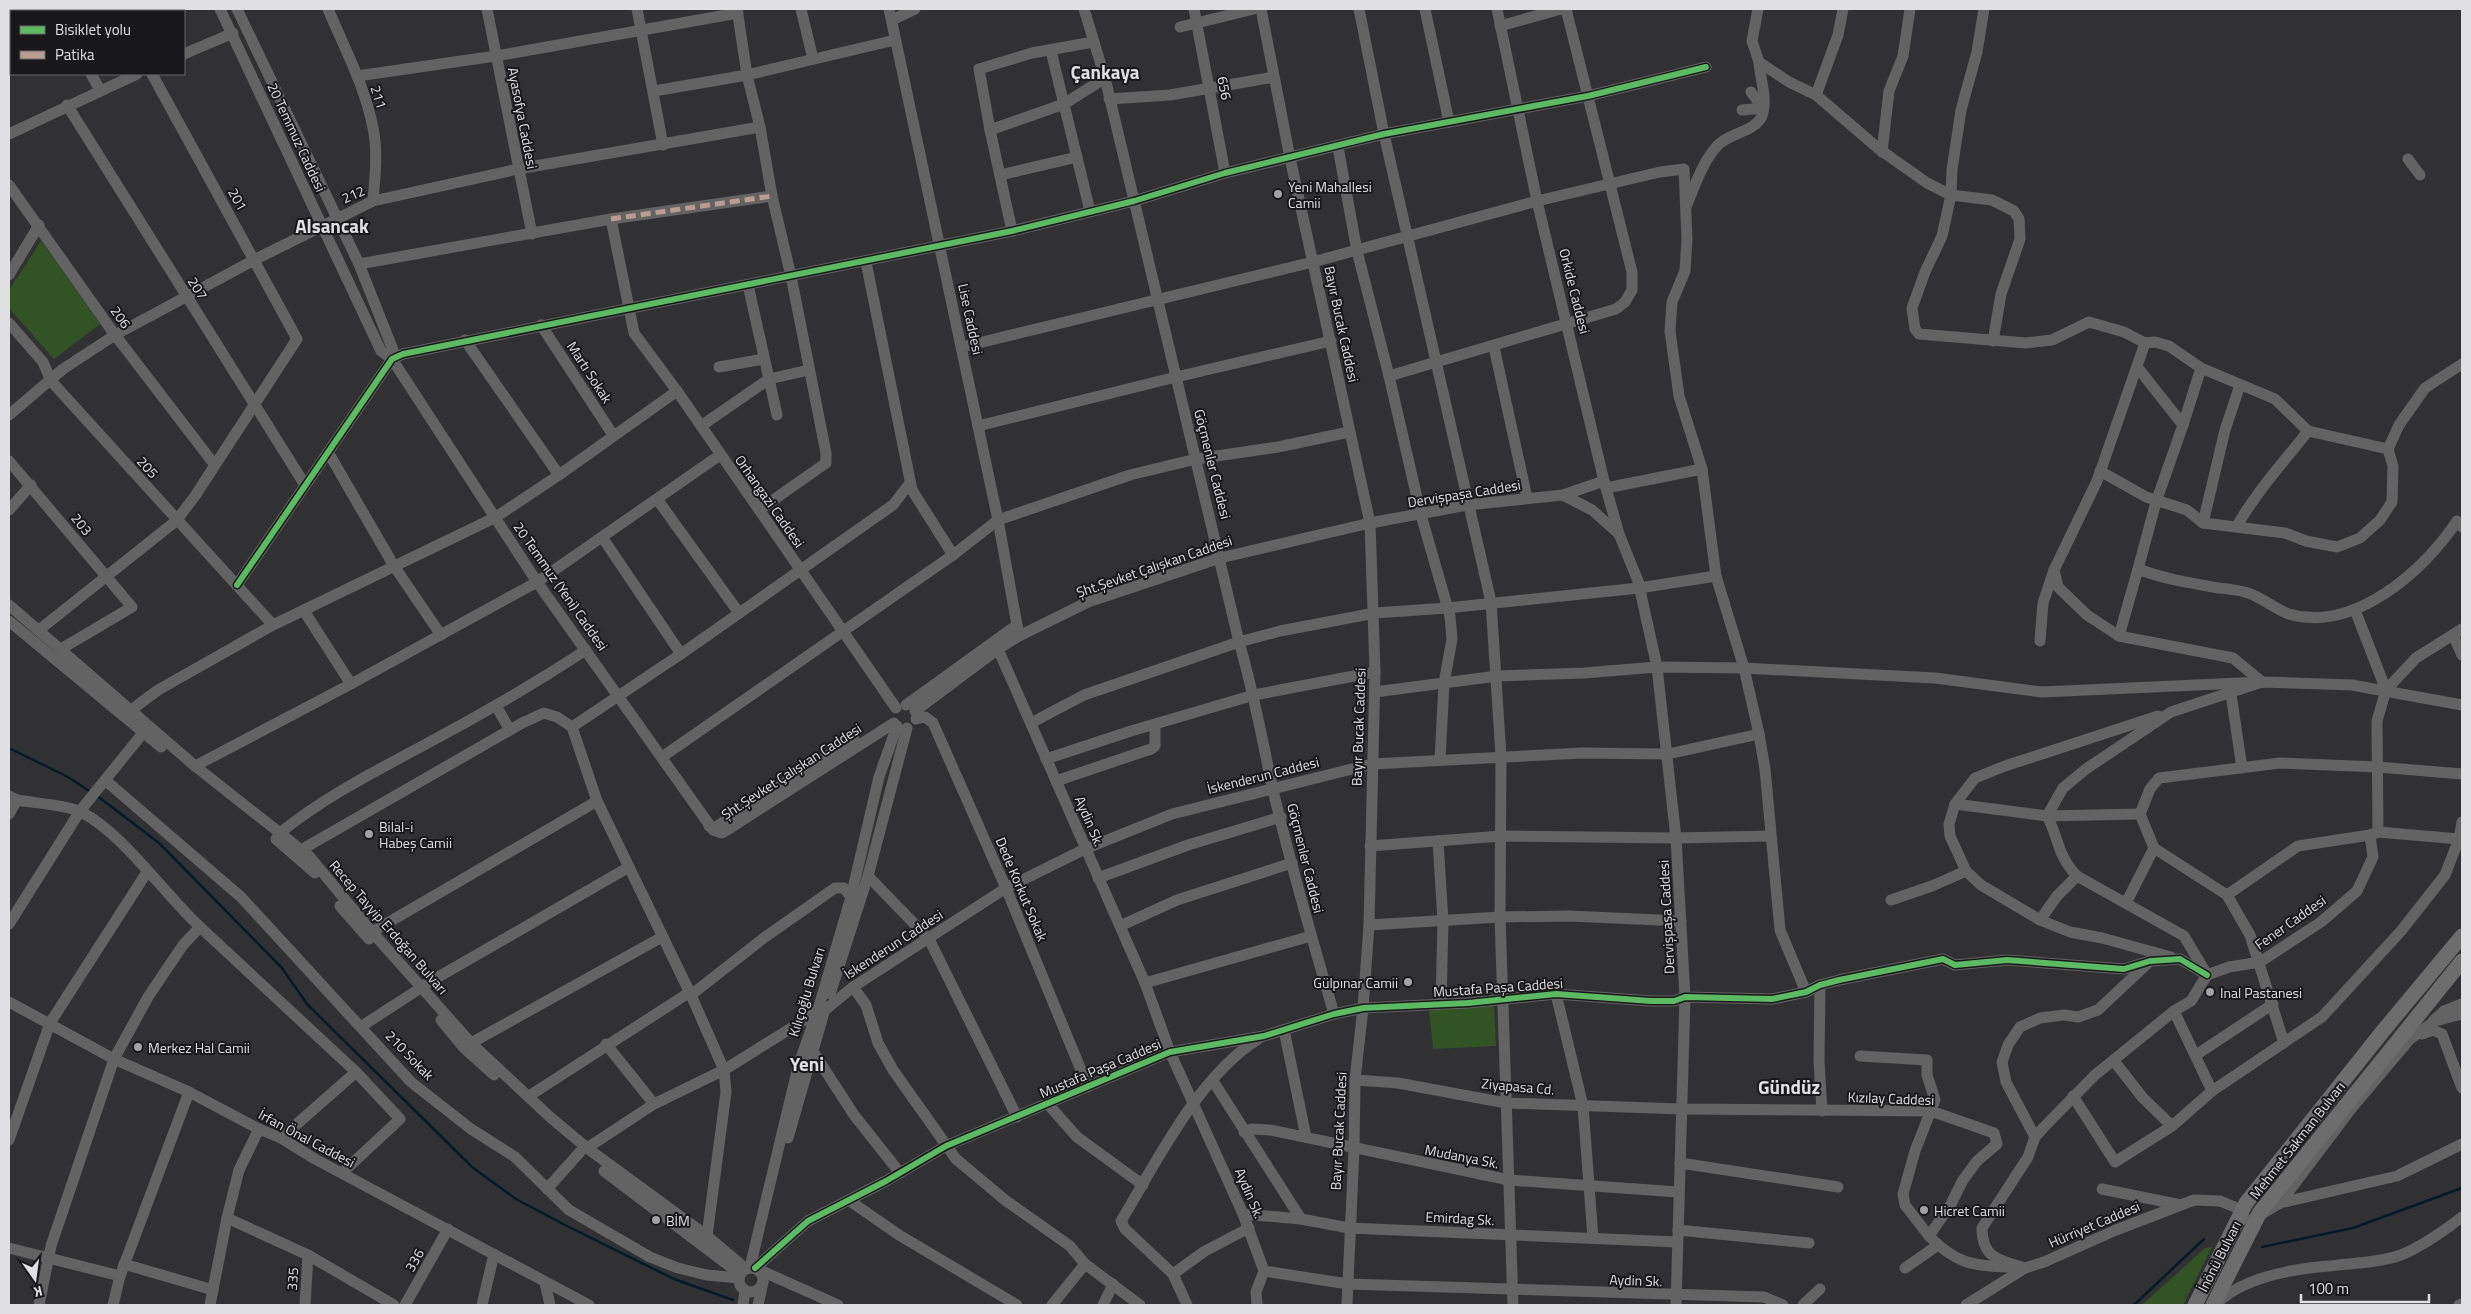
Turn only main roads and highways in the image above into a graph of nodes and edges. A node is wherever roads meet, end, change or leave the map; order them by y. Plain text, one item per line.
1 (2462, 936) edge
2 (2460, 966) edge
3 (2242, 1210) joint
4 (2257, 1217) joint
5 (2194, 1305) edge
6 (2214, 1305) edge

1 - 3 main road, Mehmet Sakman Bulvarı
2 - 4 main road, Mehmet Sakman Bulvarı
3 - 5 main road, İnönü Bulvarı
4 - 6 main road, İnönü Bulvarı

